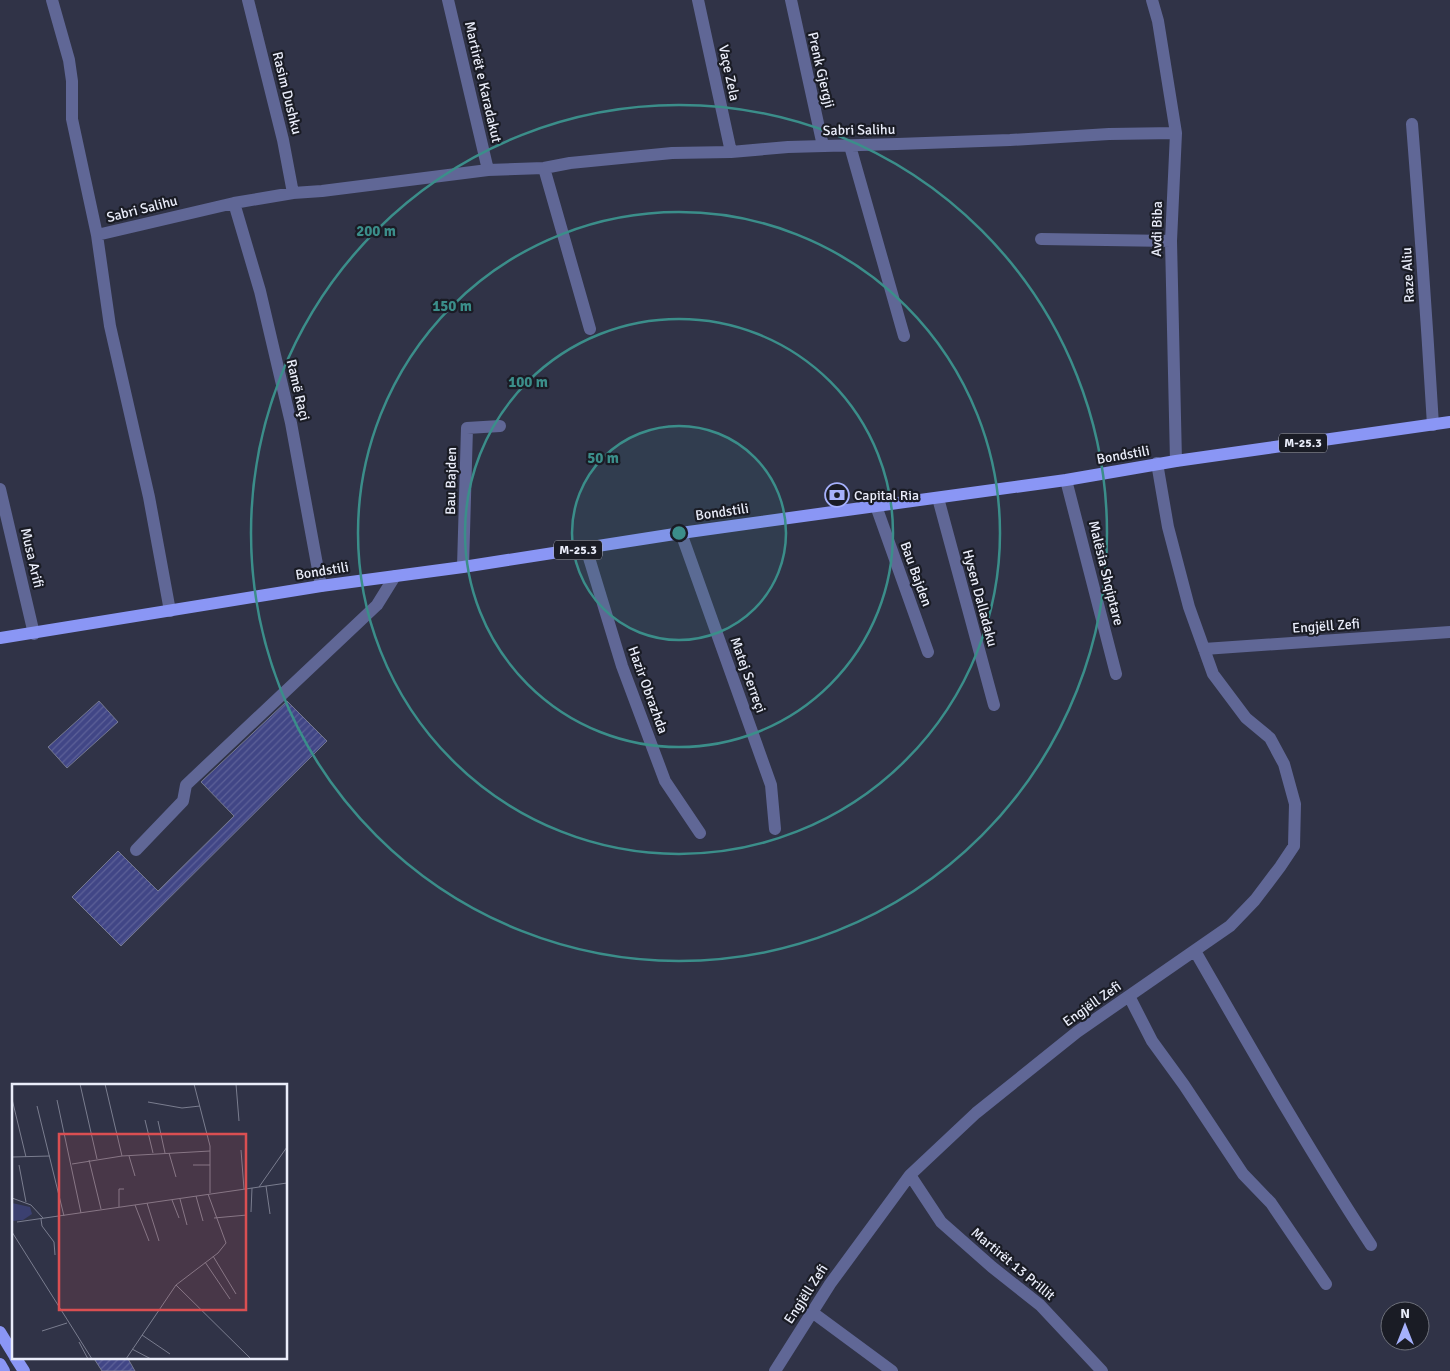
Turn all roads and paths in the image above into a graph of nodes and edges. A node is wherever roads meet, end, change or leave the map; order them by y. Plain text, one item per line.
1 (52, 0) edge
2 (248, 0) edge
3 (448, 0) edge
4 (698, 0) edge
5 (790, 0) edge
6 (1152, 0) edge
7 (1412, 124) dead end
8 (1176, 133) junction
9 (823, 146) junction
10 (850, 146) junction
11 (731, 152) junction
12 (544, 168) junction
13 (488, 170) junction
14 (293, 193) junction
15 (234, 202) junction
16 (97, 235) junction
17 (1041, 239) dead end
18 (1171, 241) junction
19 (590, 329) dead end
20 (904, 336) dead end
21 (1450, 422) edge
22 (1433, 424) junction
23 (500, 426) dead end
24 (1176, 461) junction
25 (1157, 464) junction
26 (1066, 480) junction
27 (0, 489) edge
28 (938, 498) junction
29 (876, 506) junction
30 (681, 533) junction
31 (586, 548) junction
32 (464, 567) junction
33 (395, 576) junction
34 (321, 586) junction
35 (170, 611) junction
36 (1450, 632) edge
37 (34, 634) junction
38 (0, 638) edge
39 (1204, 649) junction
40 (928, 652) dead end
41 (1116, 674) dead end
42 (994, 706) dead end
43 (775, 829) dead end
44 (700, 833) dead end
45 (136, 850) dead end
46 (1195, 951) junction
47 (1130, 996) junction
48 (910, 1175) junction
49 (1371, 1245) dead end
50 (1326, 1284) dead end
51 (812, 1312) junction
52 (0, 1332) edge
53 (12, 1353) edge
54 (15, 1358) edge
55 (0, 1364) edge
56 (4, 1371) edge
57 (24, 1371) edge
58 (774, 1371) edge
59 (892, 1371) edge
60 (1102, 1371) edge

1 - 16 street
2 - 14 street, Rasim Dushku
3 - 13 street, Martirët e Karadakut
4 - 11 street, Vaçe Zela
5 - 9 street, Prenk Gjergji
6 - 8 street, Avdi Biba
7 - 22 street, Raze Aliu
8 - 10 street, Sabri Salihu
8 - 18 street, Avdi Biba
9 - 10 street, Sabri Salihu
9 - 11 street, Sabri Salihu
10 - 20 street
11 - 12 street, Sabri Salihu
12 - 13 street, Sabri Salihu
12 - 19 street
13 - 14 street, Sabri Salihu
14 - 15 street, Sabri Salihu
15 - 16 street, Sabri Salihu
15 - 34 street, Ramë Raçi
16 - 35 street, Sabri Salihu
17 - 18 street
18 - 24 street, Avdi Biba
21 - 22 main road, Bondstili / M-25.3
22 - 24 main road, Bondstili / M-25.3
23 - 32 street, Bau Bajden
24 - 25 main road, Bondstili / M-25.3
25 - 26 main road, Bondstili / M-25.3
25 - 39 street, Engjëll Zefi
26 - 28 main road, Bondstili / M-25.3
26 - 41 street, Malësia Shqiptare
27 - 37 street, Musa Arifi
28 - 29 main road, Bondstili / M-25.3
28 - 42 street, Hysen Dalladaku
29 - 30 main road, Bondstili / M-25.3
29 - 40 street, Bau Bajden
30 - 31 main road, Bondstili / M-25.3
30 - 43 street, Matej Serreçi
31 - 32 main road, Bondstili / M-25.3
31 - 44 street, Hazir Obrazhda
32 - 33 main road, Bondstili / M-25.3
33 - 34 main road, Bondstili / M-25.3
33 - 45 street
34 - 35 main road, Bondstili / M-25.3
35 - 37 main road, Bondstili / M-25.3
36 - 39 street, Engjëll Zefi
37 - 38 main road, Bondstili / M-25.3
39 - 46 street, Engjëll Zefi
46 - 47 street, Engjëll Zefi
46 - 49 street
47 - 48 street, Engjëll Zefi
47 - 50 street
48 - 51 street, Engjëll Zefi
48 - 60 street, Martirët 13 Prillit
51 - 58 street, Engjëll Zefi
51 - 59 street
52 - 53 main road
54 - 57 main road
55 - 56 main road

